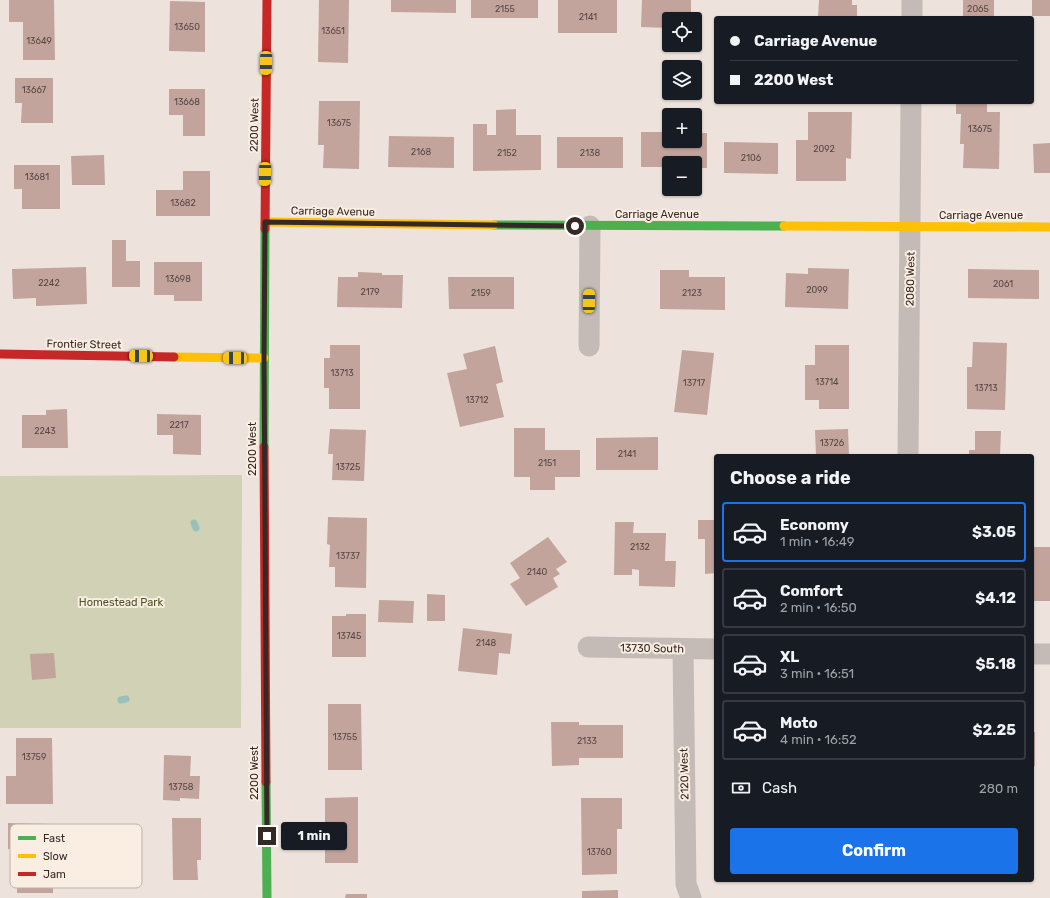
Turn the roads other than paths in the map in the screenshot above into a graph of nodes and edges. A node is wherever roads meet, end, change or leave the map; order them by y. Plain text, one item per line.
1 (267, 0) edge
2 (912, 0) edge
3 (912, 16) edge
4 (911, 104) edge
5 (265, 222) junction
6 (590, 226) junction
7 (911, 226) junction
8 (1050, 227) edge
9 (589, 346) dead end
10 (0, 354) edge
11 (264, 358) junction
12 (908, 454) edge
13 (588, 648) dead end
14 (683, 649) junction
15 (714, 650) edge
16 (1034, 654) edge
17 (1050, 654) edge
18 (267, 898) edge
19 (691, 898) edge

1 - 5 street, 2200 West
2 - 3 street
4 - 7 street, 2080 West
5 - 6 street, Carriage Avenue
5 - 11 street, 2200 West
6 - 7 street, Carriage Avenue
6 - 9 street
7 - 8 street, Carriage Avenue
7 - 12 street, 2080 West
10 - 11 street, Frontier Street
11 - 18 street, 2200 West
13 - 14 street, 13730 South
14 - 15 street, 13730 South
14 - 19 street, 2120 West
16 - 17 street

